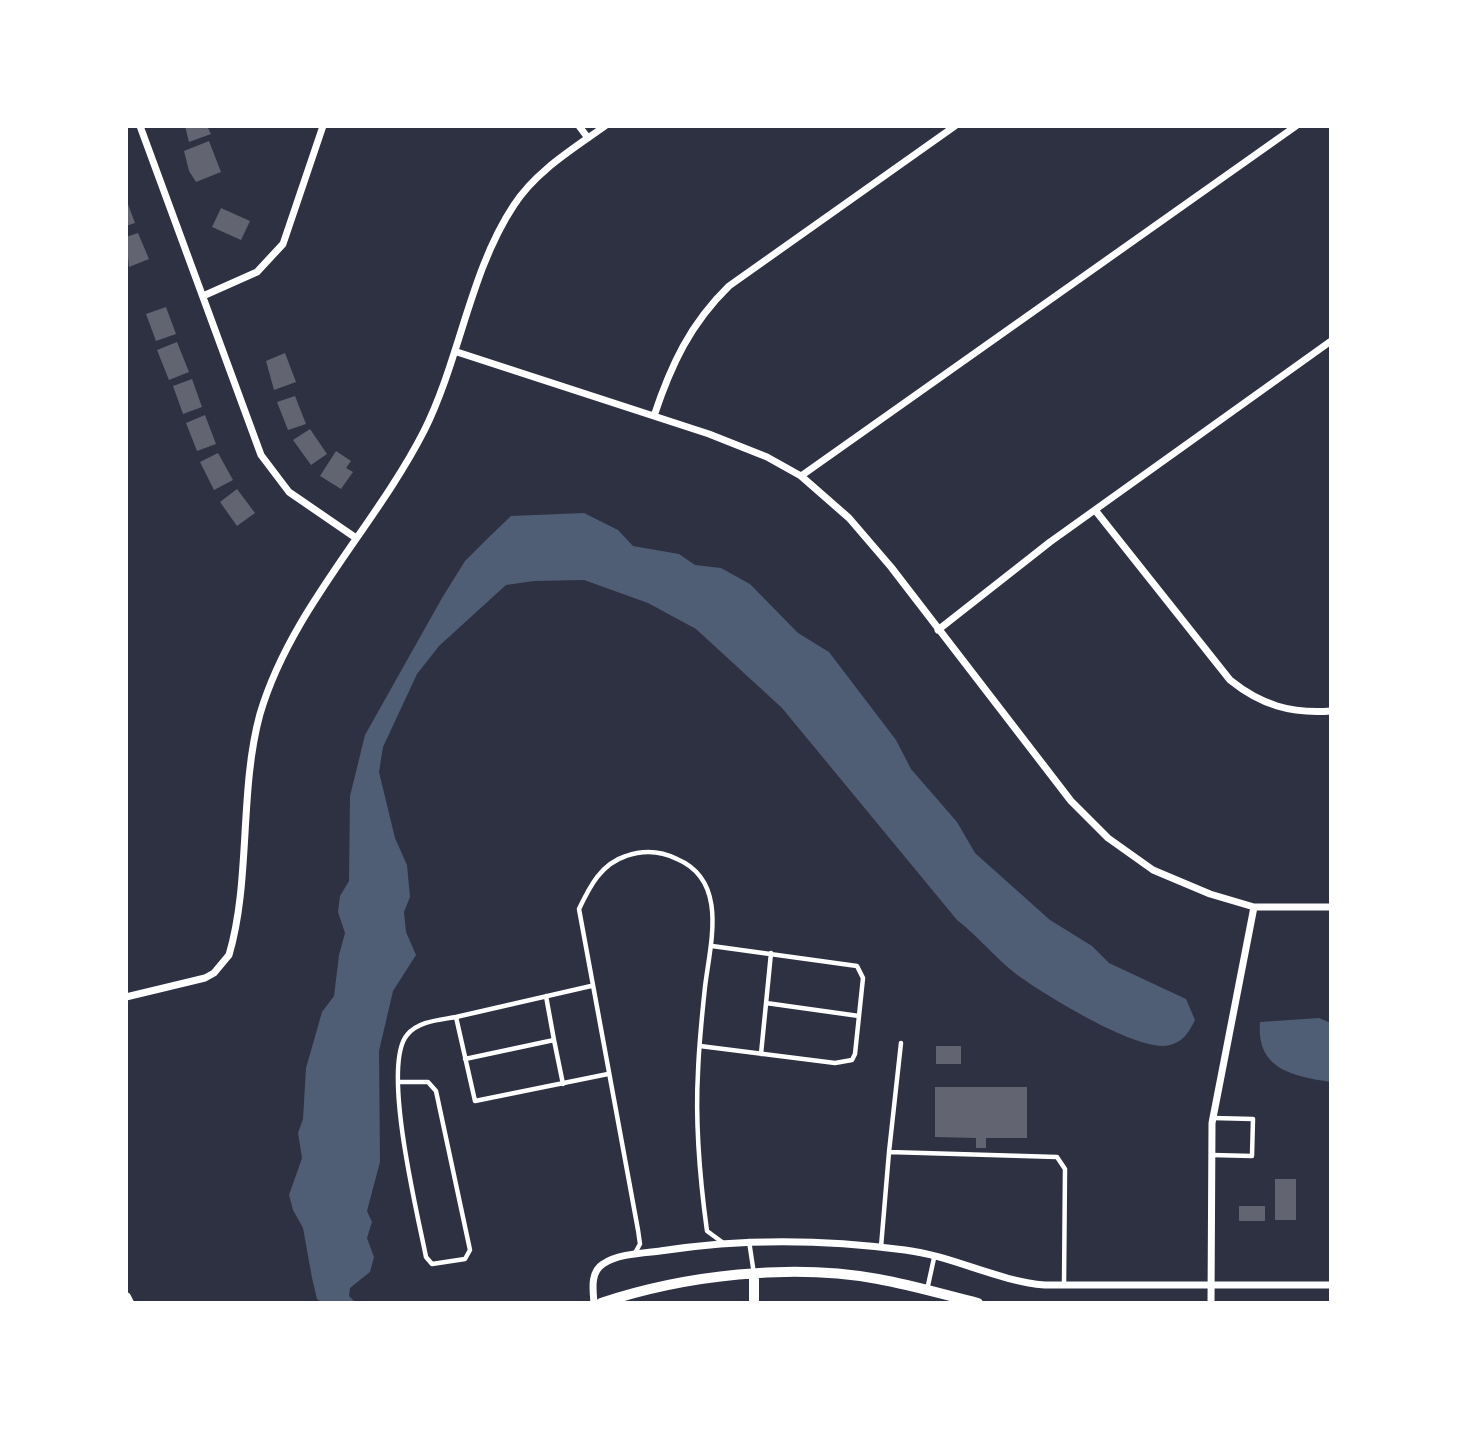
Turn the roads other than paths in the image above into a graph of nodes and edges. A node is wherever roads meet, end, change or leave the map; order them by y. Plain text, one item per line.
1 (140, 126) edge
2 (323, 126) edge
3 (579, 126) edge
4 (606, 126) edge
5 (955, 126) edge
6 (1296, 126) edge
7 (588, 138) junction
8 (203, 296) junction
9 (1331, 341) edge
10 (457, 352) junction
11 (654, 416) junction
12 (801, 476) junction
13 (1095, 510) junction
14 (356, 538) junction
15 (938, 630) junction
16 (1331, 711) edge
17 (1254, 907) junction
18 (1331, 907) edge
19 (712, 946) junction
20 (771, 953) junction
21 (591, 986) junction
22 (546, 996) junction
23 (126, 998) edge
24 (766, 1003) junction
25 (859, 1016) junction
26 (456, 1017) junction
27 (554, 1040) junction
28 (901, 1043) dead end
29 (700, 1046) junction
30 (761, 1054) junction
31 (465, 1059) junction
32 (608, 1074) junction
33 (400, 1082) junction
34 (563, 1083) junction
35 (1213, 1118) junction
36 (889, 1152) junction
37 (1211, 1155) junction
38 (749, 1241) junction
39 (722, 1242) junction
40 (881, 1248) junction
41 (634, 1254) junction
42 (934, 1258) junction
43 (754, 1275) junction
44 (1211, 1284) junction
45 (1064, 1285) junction
46 (1331, 1285) edge
47 (926, 1290) junction
48 (126, 1297) edge
49 (129, 1303) edge
50 (594, 1303) edge
51 (601, 1303) edge
52 (754, 1303) edge
53 (924, 1303) edge
54 (978, 1303) edge
55 (1211, 1303) edge

1 - 8 street
2 - 8 street
3 - 7 street
4 - 7 street
5 - 11 street
6 - 12 street
7 - 10 street
8 - 14 street
9 - 13 street
10 - 11 street
10 - 14 street
11 - 12 street
12 - 15 street
13 - 15 street
13 - 16 street
14 - 23 street
15 - 17 street
17 - 18 street
17 - 35 street
19 - 20 lane
19 - 21 lane
19 - 29 lane
20 - 24 lane
20 - 25 lane
21 - 22 lane
21 - 32 lane
22 - 26 lane
22 - 27 lane
24 - 25 lane
24 - 30 lane
25 - 30 lane
26 - 31 lane
26 - 33 lane
27 - 31 lane
27 - 34 lane
28 - 36 lane
29 - 30 lane
29 - 39 lane
31 - 34 lane
32 - 34 lane
32 - 41 lane
33 - 33 lane
35 - 37 street
35 - 37 lane
36 - 40 lane
36 - 45 lane
37 - 44 street
38 - 39 street
38 - 40 street
38 - 43 lane
39 - 41 street
40 - 42 street
41 - 50 street
42 - 45 street
42 - 47 lane
43 - 47 street
43 - 51 street
43 - 52 street
44 - 45 street
44 - 46 street
44 - 55 street
47 - 53 street
47 - 54 street
48 - 49 main road

